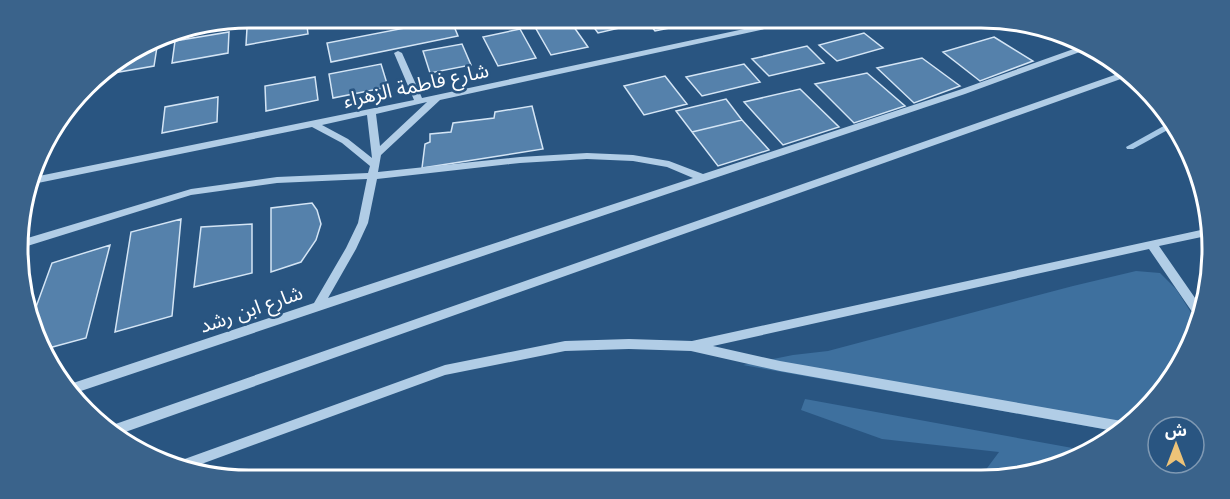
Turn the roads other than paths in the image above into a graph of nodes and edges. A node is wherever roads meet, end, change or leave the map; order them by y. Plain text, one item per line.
1 (759, 28) edge
2 (1077, 51) edge
3 (398, 53) dead end
4 (1118, 77) edge
5 (437, 97) junction
6 (419, 101) junction
7 (371, 112) junction
8 (312, 123) junction
9 (375, 165) junction
10 (703, 178) junction
11 (40, 180) edge
12 (1201, 233) edge
13 (29, 242) edge
14 (1152, 244) junction
15 (318, 306) junction
16 (1194, 306) edge
17 (691, 346) junction
18 (77, 387) edge
19 (1115, 425) edge
20 (119, 428) edge
21 (189, 462) edge

1 - 5 street, شارع فاطمة الزهراء
2 - 10 street
3 - 6 street
4 - 20 street
5 - 6 street, شارع فاطمة الزهراء
5 - 9 street
6 - 7 street, شارع فاطمة الزهراء
7 - 8 street, شارع فاطمة الزهراء
7 - 9 street, شارع ابن رشد
8 - 9 street
8 - 11 street, شارع فاطمة الزهراء
9 - 10 street
9 - 13 street
9 - 15 street, شارع ابن رشد
10 - 15 street
12 - 14 street
14 - 16 street
14 - 17 street
15 - 18 street, شارع ابن رشد
17 - 19 street
17 - 21 street

